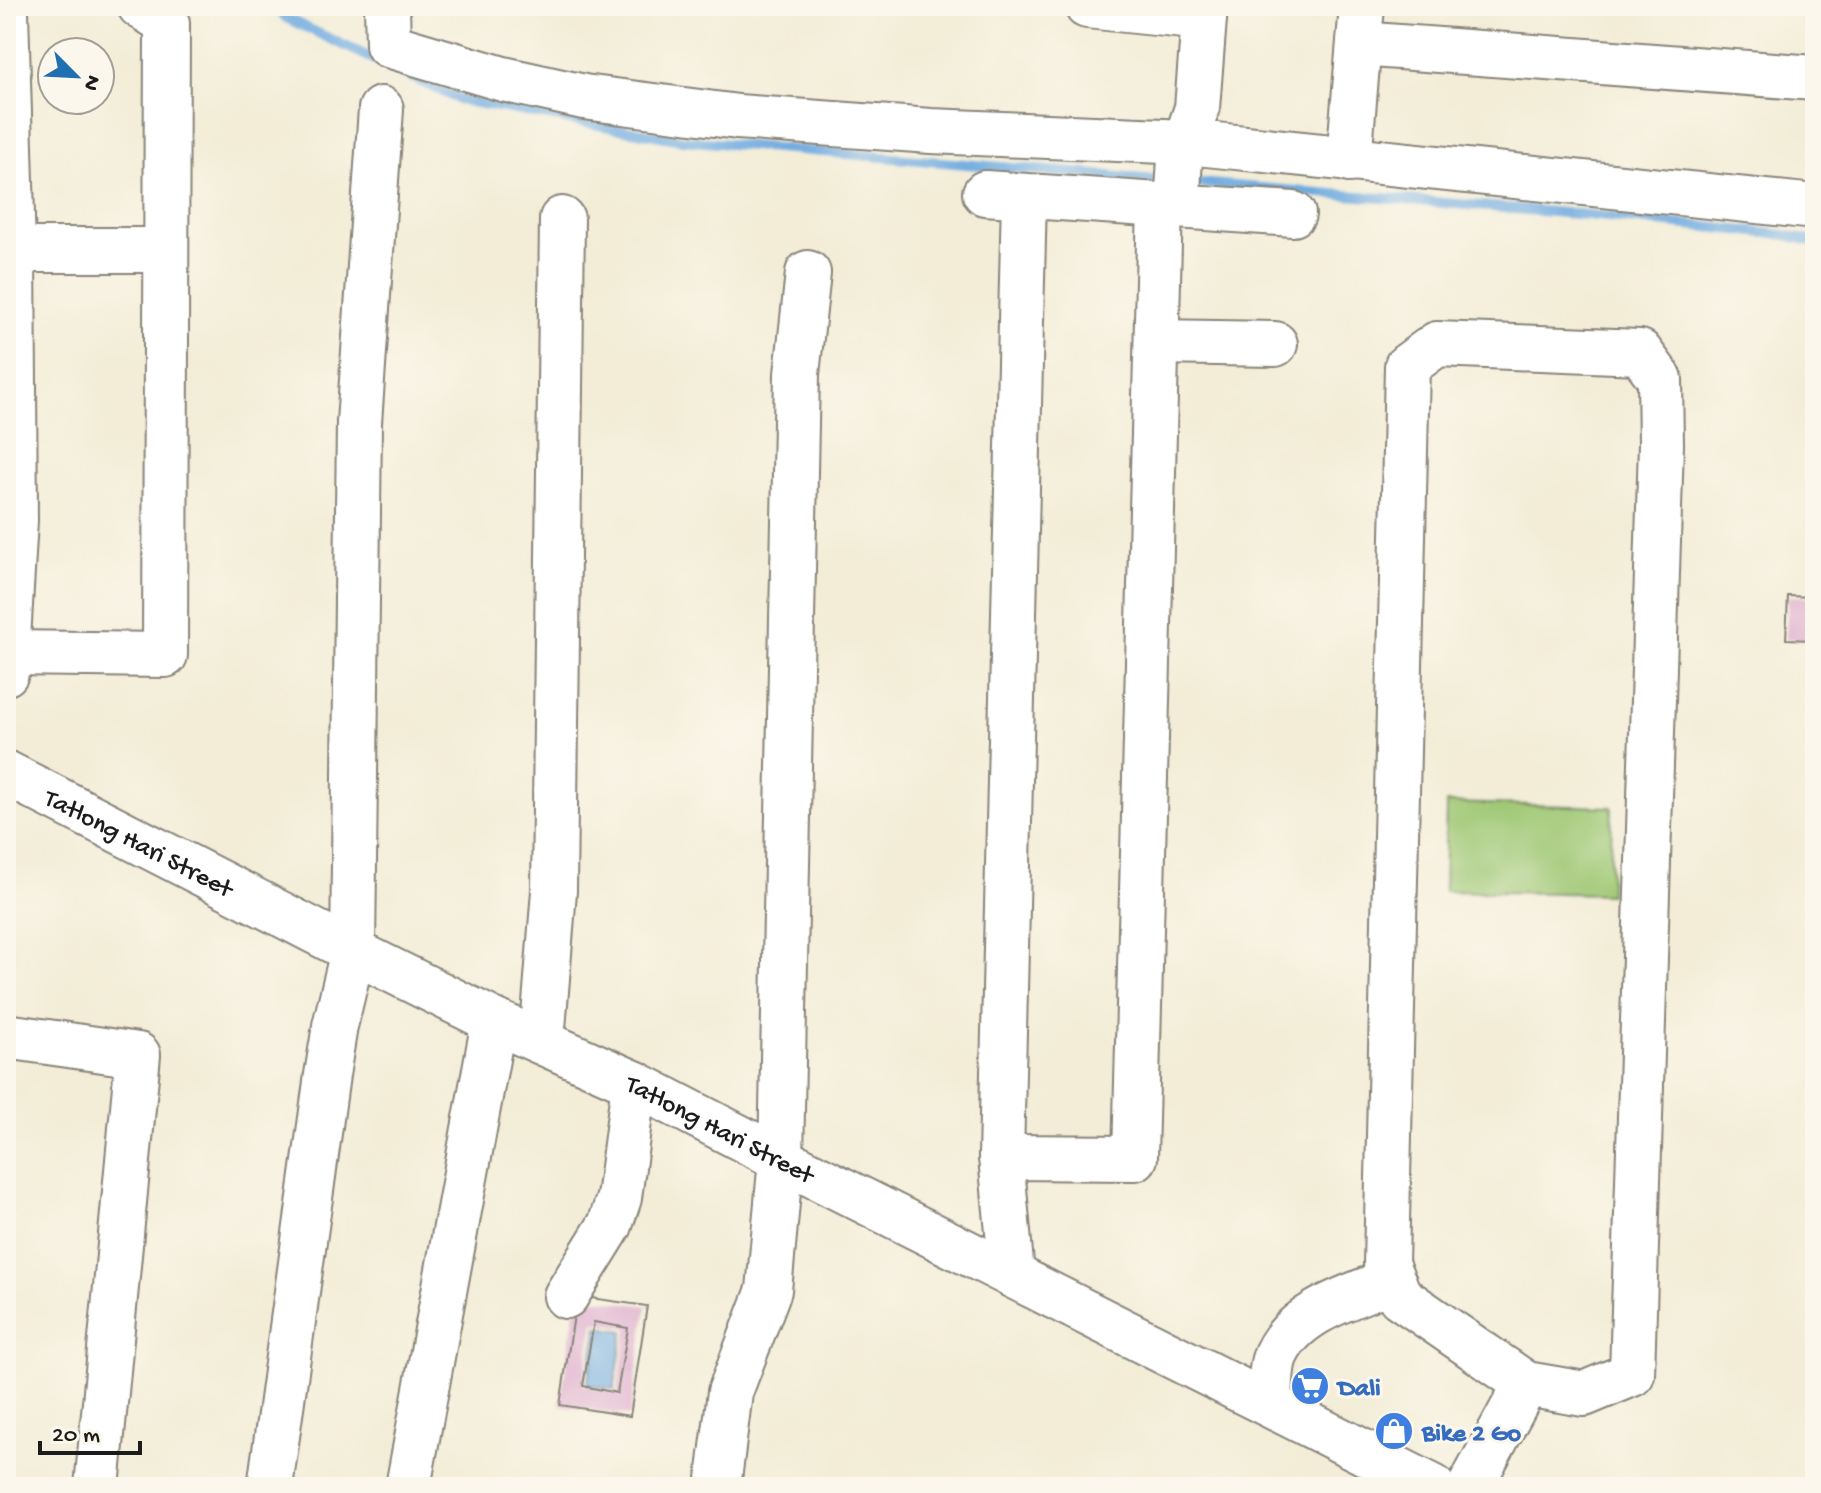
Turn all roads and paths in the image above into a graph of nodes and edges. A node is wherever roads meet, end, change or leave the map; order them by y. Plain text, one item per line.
1 (140, 6) edge
2 (387, 6) edge
3 (1087, 6) edge
4 (6, 12) edge
5 (1204, 12) edge
6 (1361, 25) edge
7 (1815, 78) edge
8 (381, 109) dead end
9 (1349, 160) junction
10 (1176, 181) junction
11 (1815, 207) edge
12 (1293, 214) dead end
13 (562, 219) dead end
14 (13, 250) junction
15 (166, 250) junction
16 (808, 273) dead end
17 (1157, 342) junction
18 (1275, 344) dead end
19 (7, 663) edge
20 (6, 773) edge
21 (353, 951) junction
22 (494, 1021) junction
23 (6, 1036) edge
24 (542, 1041) junction
25 (634, 1083) junction
26 (1001, 1157) junction
27 (781, 1159) junction
28 (1012, 1275) junction
29 (1391, 1280) junction
30 (566, 1296) dead end
31 (1526, 1384) junction
32 (1270, 1404) junction
33 (97, 1487) edge
34 (270, 1487) edge
35 (408, 1487) edge
36 (718, 1487) edge
37 (1433, 1487) edge
38 (1470, 1487) edge

1 - 15 street
2 - 10 street
3 - 5 street
4 - 14 street
5 - 10 street
6 - 7 street
6 - 9 street
8 - 21 street
9 - 10 street
9 - 11 street
10 - 12 street
10 - 17 street
10 - 26 street
13 - 24 street
14 - 15 street
14 - 19 street
15 - 19 street
16 - 27 street
17 - 18 street
17 - 26 street
20 - 21 street, Tatlong Hari Street
21 - 22 street, Tatlong Hari Street
21 - 34 street
22 - 24 street, Tatlong Hari Street
22 - 35 street
23 - 33 street
24 - 25 street, Tatlong Hari Street
25 - 27 street, Tatlong Hari Street
25 - 30 street
26 - 28 street
27 - 28 street, Tatlong Hari Street
27 - 36 street
28 - 32 street, Tatlong Hari Street
29 - 31 street
29 - 31 street
29 - 32 street
31 - 38 street
32 - 37 street, Tatlong Hari Street

